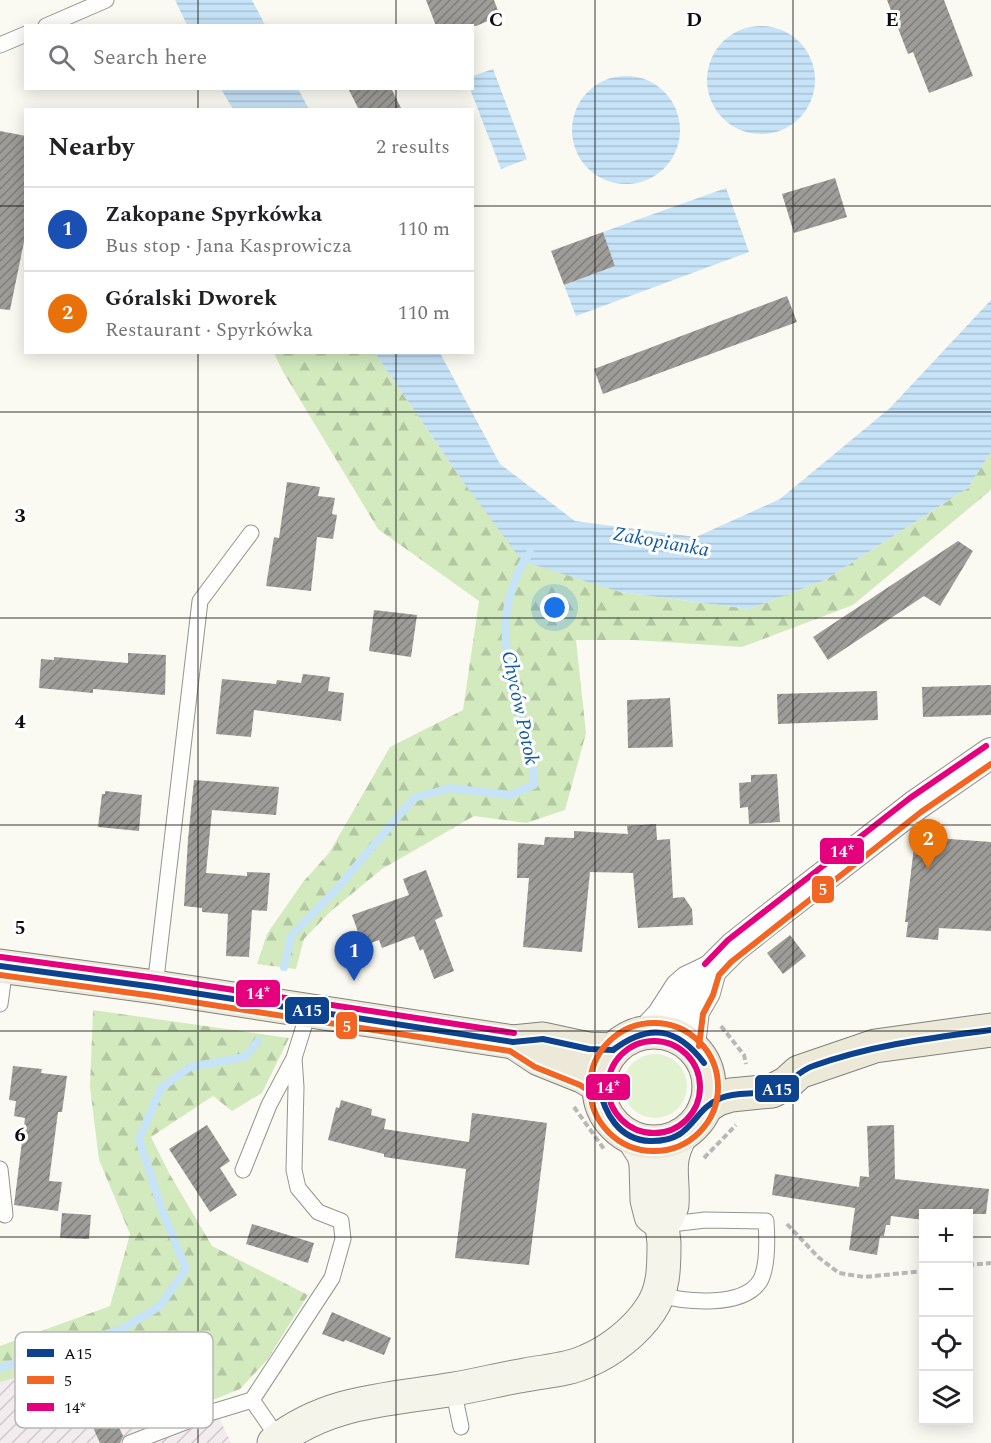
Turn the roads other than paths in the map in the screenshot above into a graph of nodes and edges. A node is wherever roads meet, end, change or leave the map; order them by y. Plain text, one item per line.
1 (106, 0) edge
2 (51, 24) edge
3 (24, 35) edge
4 (0, 45) edge
5 (251, 533) dead end
6 (991, 753) edge
7 (3, 967) edge
8 (711, 970) junction
9 (155, 987) junction
10 (0, 1004) edge
11 (309, 1010) junction
12 (991, 1030) edge
13 (647, 1032) junction
14 (513, 1042) junction
15 (613, 1050) junction
16 (697, 1054) junction
17 (294, 1058) junction
18 (799, 1072) junction
19 (599, 1086) junction
20 (705, 1107) junction
21 (681, 1135) junction
22 (633, 1138) junction
23 (0, 1169) edge
24 (243, 1170) dead end
25 (5, 1215) dead end
26 (663, 1225) junction
27 (659, 1295) junction
28 (453, 1389) junction
29 (252, 1400) junction
30 (213, 1412) edge
31 (461, 1427) dead end
32 (169, 1428) edge
33 (276, 1441) edge
34 (130, 1443) edge

1 - 2 lane
3 - 4 lane
5 - 9 lane
6 - 8 street
7 - 9 main road
7 - 10 lane
8 - 13 street
8 - 16 street
9 - 11 main road
11 - 14 main road
11 - 17 lane
12 - 18 main road
13 - 15 main road
13 - 16 main road
14 - 15 main road
14 - 19 main road
15 - 19 main road
16 - 18 main road
16 - 20 main road
17 - 24 lane
17 - 29 lane
18 - 20 main road
19 - 22 main road
20 - 21 main road
21 - 22 main road
21 - 26 street
22 - 26 street
23 - 25 lane
26 - 27 street
26 - 27 lane
27 - 28 street
28 - 31 lane
28 - 33 street
29 - 30 lane
29 - 33 lane
32 - 34 lane

